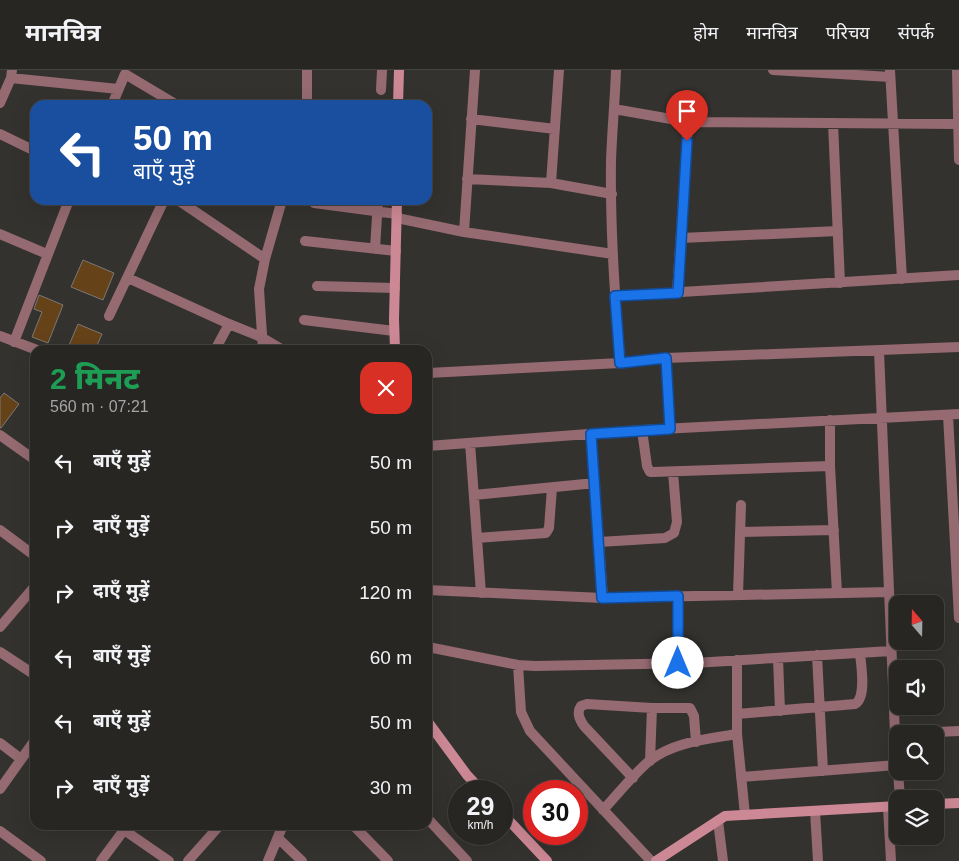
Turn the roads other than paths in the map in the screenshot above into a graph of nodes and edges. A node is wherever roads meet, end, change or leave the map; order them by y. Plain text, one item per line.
1 (296, 70) edge
2 (382, 70) edge
3 (400, 70) edge
4 (475, 70) edge
5 (559, 70) edge
6 (616, 70) edge
7 (773, 70) edge
8 (957, 70) edge
9 (125, 72) edge
10 (833, 72) edge
11 (307, 73) edge
12 (890, 73) edge
13 (11, 74) edge
14 (118, 89) junction
15 (381, 90) dead end
16 (114, 100) edge
17 (169, 100) edge
18 (306, 100) edge
19 (398, 100) edge
20 (0, 103) edge
21 (614, 109) junction
22 (471, 119) junction
23 (688, 122) junction
24 (833, 123) junction
25 (894, 123) junction
26 (958, 124) edge
27 (555, 129) junction
28 (0, 134) edge
29 (30, 149) edge
30 (959, 160) edge
31 (467, 179) junction
32 (551, 183) junction
33 (612, 194) junction
34 (66, 205) edge
35 (162, 205) edge
36 (185, 205) edge
37 (281, 205) edge
38 (335, 205) edge
39 (378, 205) edge
40 (397, 205) edge
41 (378, 211) junction
42 (397, 216) junction
43 (838, 230) junction
44 (464, 232) junction
45 (0, 234) edge
46 (681, 238) junction
47 (305, 241) dead end
48 (375, 249) junction
49 (396, 251) junction
50 (47, 254) junction
51 (613, 254) junction
52 (265, 259) junction
53 (959, 275) edge
54 (128, 278) junction
55 (902, 279) junction
56 (840, 282) junction
57 (317, 286) dead end
58 (395, 288) junction
59 (678, 293) junction
60 (615, 296) junction
61 (109, 316) dead end
62 (304, 320) dead end
63 (230, 324) junction
64 (394, 331) junction
65 (0, 336) edge
66 (262, 336) junction
67 (14, 342) junction
68 (218, 345) edge
69 (263, 345) edge
70 (275, 345) edge
71 (395, 345) edge
72 (30, 348) edge
73 (959, 348) edge
74 (879, 351) junction
75 (666, 358) junction
76 (620, 363) junction
77 (432, 373) edge
78 (954, 415) edge
79 (881, 417) junction
80 (830, 420) junction
81 (670, 429) junction
82 (642, 430) junction
83 (591, 434) junction
84 (0, 435) edge
85 (470, 443) junction
86 (432, 446) edge
87 (30, 456) edge
88 (955, 458) edge
89 (830, 466) junction
90 (673, 472) junction
91 (595, 484) junction
92 (552, 488) junction
93 (474, 496) junction
94 (741, 505) dead end
95 (957, 528) edge
96 (0, 530) edge
97 (834, 530) junction
98 (740, 532) junction
99 (477, 538) junction
100 (599, 542) junction
101 (30, 552) edge
102 (958, 578) edge
103 (432, 590) edge
104 (30, 592) edge
105 (888, 592) junction
106 (481, 593) junction
107 (837, 593) junction
108 (738, 595) junction
109 (678, 596) junction
110 (602, 598) junction
111 (959, 618) edge
112 (0, 627) edge
113 (432, 648) edge
114 (891, 651) junction
115 (0, 652) edge
116 (860, 653) junction
117 (817, 655) junction
118 (778, 658) junction
119 (737, 660) junction
120 (678, 663) junction
121 (518, 665) junction
122 (30, 672) edge
123 (652, 708) junction
124 (819, 708) junction
125 (780, 711) junction
126 (737, 714) junction
127 (895, 725) edge
128 (432, 727) edge
129 (944, 732) edge
130 (959, 732) edge
131 (737, 734) junction
132 (696, 742) junction
133 (0, 743) edge
134 (30, 747) edge
135 (21, 759) junction
136 (650, 761) junction
137 (889, 766) edge
138 (823, 771) junction
139 (633, 778) junction
140 (742, 778) junction
141 (472, 780) edge
142 (0, 789) edge
143 (959, 803) edge
144 (944, 804) edge
145 (889, 807) edge
146 (603, 810) junction
147 (815, 811) junction
148 (745, 815) junction
149 (718, 821) junction
150 (432, 823) edge
151 (513, 825) edge
152 (124, 830) edge
153 (128, 830) edge
154 (216, 830) edge
155 (281, 830) edge
156 (358, 830) edge
157 (0, 831) edge
158 (278, 838) junction
159 (892, 845) edge
160 (41, 861) edge
161 (101, 861) edge
162 (169, 861) edge
163 (188, 861) edge
164 (268, 861) edge
165 (302, 861) edge
166 (388, 861) edge
167 (468, 861) edge
168 (547, 861) edge
169 (651, 861) edge
170 (656, 861) edge
171 (723, 861) edge
172 (818, 861) edge
173 (891, 861) edge

1 - 11 street
2 - 15 street
3 - 19 street
4 - 22 street
5 - 27 street
6 - 21 street
7 - 10 street
8 - 26 street
9 - 14 street
9 - 17 street
10 - 12 street
11 - 18 street
12 - 25 street
13 - 14 street
13 - 20 street
14 - 16 street
21 - 23 street
21 - 33 street
22 - 27 street
22 - 31 street
23 - 24 street
23 - 46 street
24 - 25 street
24 - 43 street
25 - 26 street
25 - 55 street
26 - 30 street
27 - 32 street
28 - 29 street
31 - 32 street
31 - 44 street
32 - 33 street
33 - 51 street
34 - 50 street
35 - 54 street
36 - 52 street
37 - 52 street
38 - 41 street
39 - 41 street
40 - 42 street
41 - 42 street
41 - 48 street
42 - 44 street
42 - 49 street
43 - 46 street
43 - 56 street
44 - 51 street
45 - 50 street
46 - 59 street
47 - 48 street
48 - 49 street
49 - 58 street
50 - 67 street
51 - 60 street
52 - 66 street
53 - 55 street
54 - 61 street
54 - 63 street
55 - 56 street
56 - 59 street
57 - 58 street
58 - 64 street
59 - 60 street
60 - 76 street
62 - 64 street
63 - 66 street
63 - 68 street
64 - 71 street
65 - 67 street
66 - 69 street
66 - 70 street
67 - 72 street
73 - 74 street
74 - 75 street
74 - 79 street
75 - 76 street
75 - 81 street
76 - 77 street
78 - 79 street
78 - 88 street
79 - 80 street
79 - 105 street
80 - 81 street
80 - 89 street
81 - 82 street
82 - 83 street
82 - 90 street
83 - 85 street
83 - 91 street
84 - 87 street
85 - 86 street
85 - 93 street
88 - 95 street
89 - 90 street
89 - 97 street
90 - 100 street
91 - 92 street
91 - 100 street
92 - 93 street
92 - 99 street
93 - 99 street
94 - 98 street
95 - 102 street
96 - 101 street
97 - 98 street
97 - 107 street
98 - 108 street
99 - 106 street
100 - 110 street
102 - 111 street
103 - 106 street
104 - 112 street
105 - 107 street
105 - 114 street
106 - 110 street
107 - 108 street
108 - 109 street
109 - 110 street
109 - 120 street
113 - 121 street
114 - 116 street
114 - 127 street
115 - 122 street
116 - 117 street
116 - 124 street
117 - 118 street
117 - 124 street
118 - 119 street
118 - 125 street
119 - 120 street
119 - 126 street
120 - 121 street
121 - 146 street
123 - 132 street
123 - 136 street
123 - 139 street
124 - 125 street
124 - 138 street
125 - 126 street
126 - 131 street
128 - 141 street
129 - 130 street
131 - 132 street
131 - 140 street
132 - 136 street
133 - 135 street
134 - 135 street
135 - 142 street
136 - 139 street
137 - 138 street
138 - 140 street
139 - 146 street
140 - 148 street
143 - 144 street
145 - 147 street
146 - 169 street
147 - 148 street
147 - 172 street
148 - 149 street
149 - 170 street
149 - 171 street
150 - 167 street
151 - 168 street
152 - 161 street
153 - 162 street
154 - 163 street
155 - 158 street
156 - 166 street
157 - 160 street
158 - 164 street
158 - 165 street
159 - 173 street

